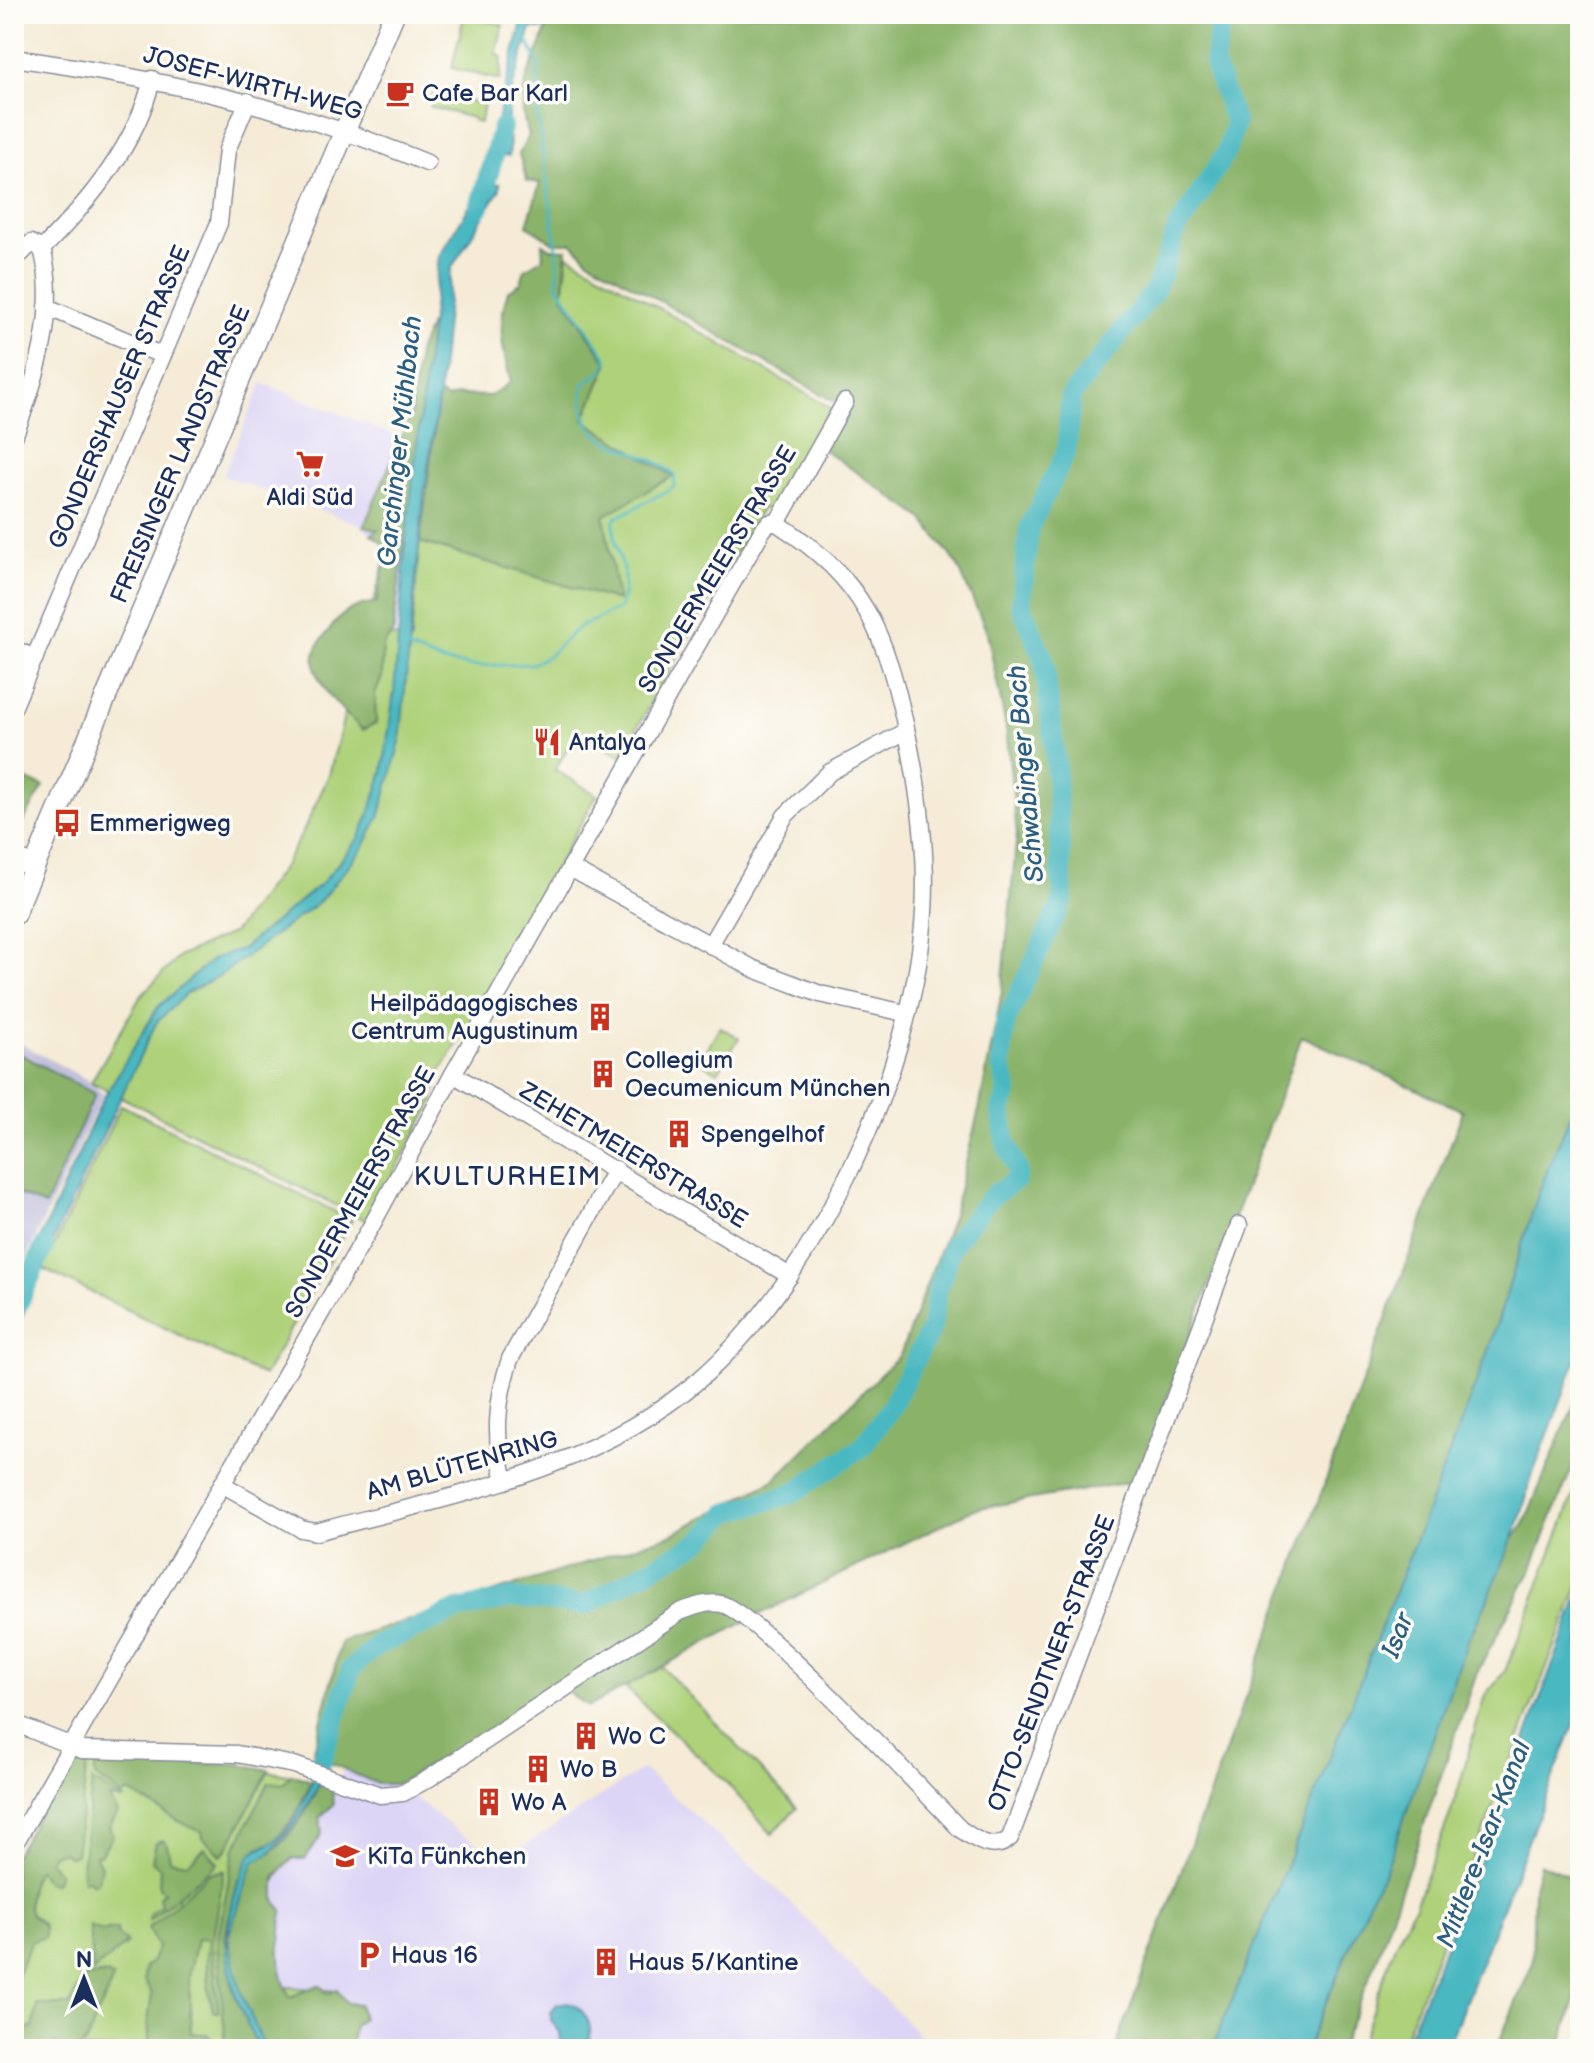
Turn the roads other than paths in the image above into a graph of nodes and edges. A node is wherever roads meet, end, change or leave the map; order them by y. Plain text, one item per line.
1 (394, 14) edge
2 (14, 58) edge
3 (152, 79) junction
4 (248, 101) junction
5 (345, 130) junction
6 (427, 163) dead end
7 (14, 236) edge
8 (37, 246) junction
9 (14, 254) edge
10 (47, 307) junction
11 (161, 355) junction
12 (845, 402) dead end
13 (14, 437) edge
14 (777, 523) junction
15 (14, 649) edge
16 (35, 658) junction
17 (14, 706) edge
18 (906, 731) junction
19 (24, 863) edge
20 (570, 868) junction
21 (14, 915) edge
22 (710, 945) junction
23 (905, 1013) junction
24 (453, 1074) junction
25 (616, 1169) junction
26 (1239, 1225) dead end
27 (790, 1276) junction
28 (505, 1481) junction
29 (222, 1484) junction
30 (14, 1723) edge
31 (69, 1747) junction
32 (14, 1845) edge

1 - 5 main road, FREISINGER LANDSTRASSE
2 - 3 street, JOSEF-WIRTH-WEG
3 - 4 street, JOSEF-WIRTH-WEG
3 - 8 street
4 - 5 street, JOSEF-WIRTH-WEG
4 - 11 street, GONDERSHAUSER STRASSE
5 - 6 street, JOSEF-WIRTH-WEG
5 - 19 main road, FREISINGER LANDSTRASSE
7 - 8 street
8 - 9 street
8 - 10 street
10 - 11 street
10 - 13 street
11 - 16 street, GONDERSHAUSER STRASSE
12 - 14 street, SONDERMEIERSTRASSE
14 - 18 street, AM BLÜTENRING
14 - 20 street, SONDERMEIERSTRASSE
15 - 16 street
16 - 17 street, GONDERSHAUSER STRASSE
18 - 22 street
18 - 23 street, AM BLÜTENRING
19 - 21 main road, FREISINGER LANDSTRASSE
20 - 22 street
20 - 24 street, SONDERMEIERSTRASSE
22 - 23 street
23 - 27 street, AM BLÜTENRING
24 - 25 street, ZEHETMEIERSTRASSE
24 - 29 street, SONDERMEIERSTRASSE
25 - 27 street, ZEHETMEIERSTRASSE
25 - 28 street
26 - 31 street, OTTO-SENDTNER-STRASSE
27 - 28 street, AM BLÜTENRING
28 - 29 street, AM BLÜTENRING
29 - 31 street, SONDERMEIERSTRASSE
30 - 31 street
31 - 32 street, SONDERMEIERSTRASSE

